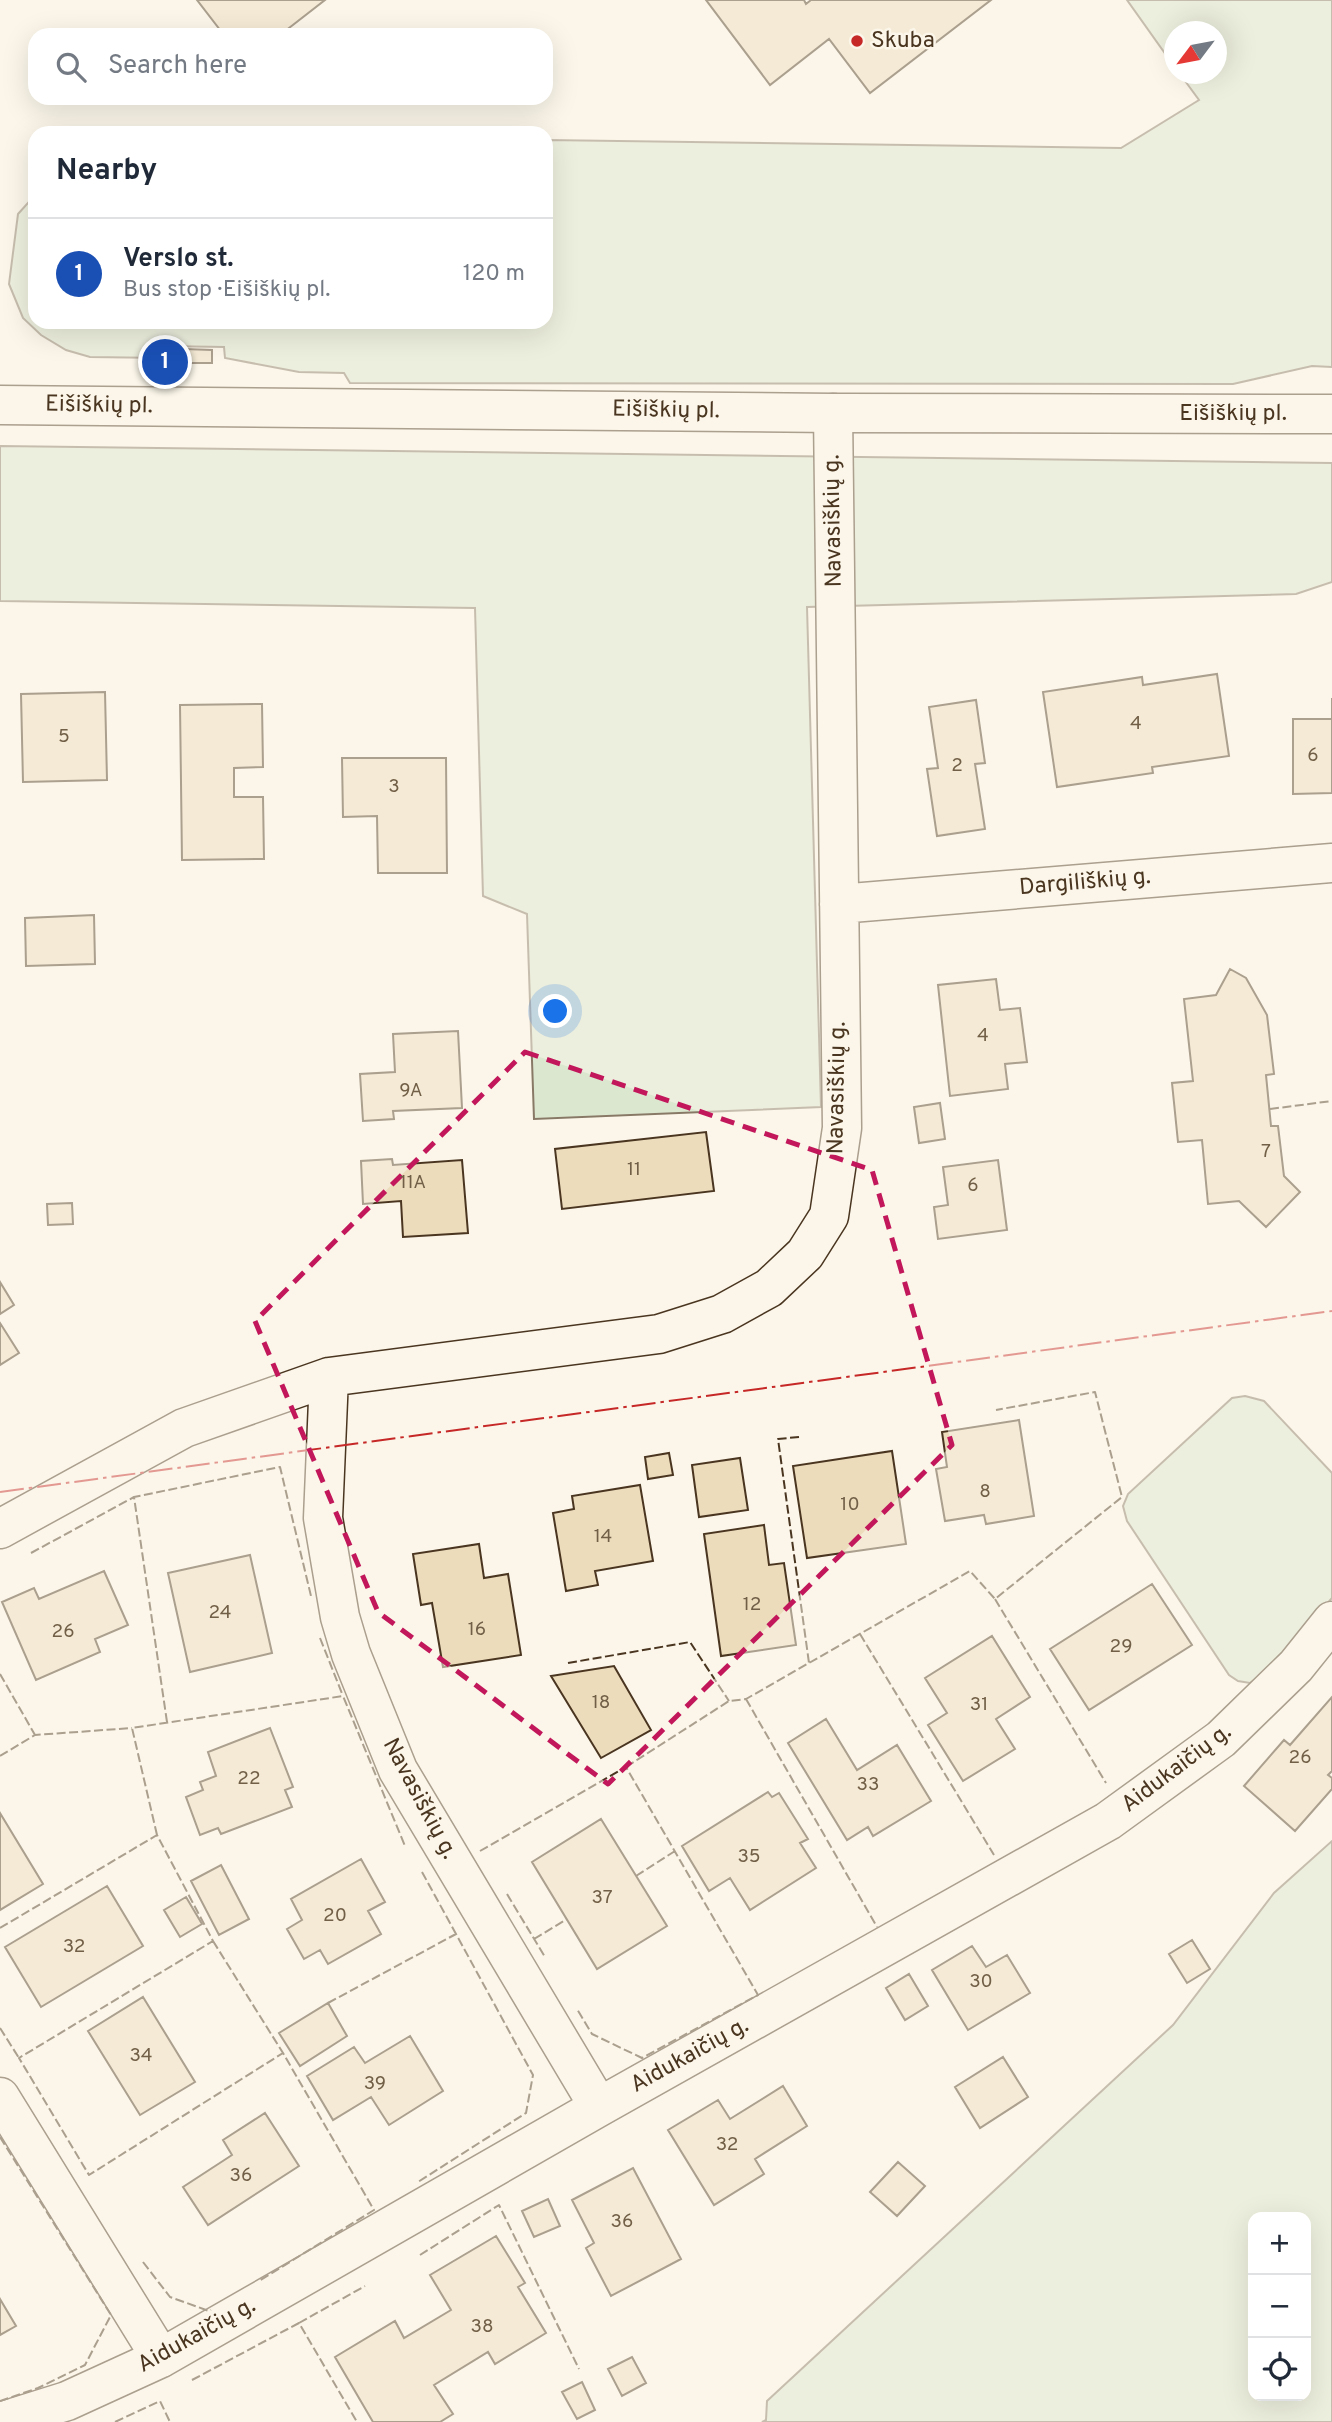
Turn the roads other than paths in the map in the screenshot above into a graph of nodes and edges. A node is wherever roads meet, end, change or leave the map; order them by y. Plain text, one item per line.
1 (0, 405) edge
2 (833, 413) junction
3 (1332, 414) edge
4 (1332, 864) edge
5 (839, 904) junction
6 (329, 1377) junction
7 (0, 1529) edge
8 (1332, 1621) edge
9 (0, 2097) edge
10 (599, 2107) junction
11 (161, 2358) junction
12 (0, 2422) edge

1 - 2 street, Eišiškių pl.
2 - 3 street, Eišiškių pl.
2 - 5 street, Navasiškių g.
4 - 5 street, Dargiliškių g.
5 - 6 street, Navasiškių g.
6 - 7 street, Navasiškių g.
6 - 10 street, Navasiškių g.
8 - 10 street, Aidukaičių g.
9 - 11 street
10 - 11 street, Aidukaičių g.
11 - 12 street, Aidukaičių g.

